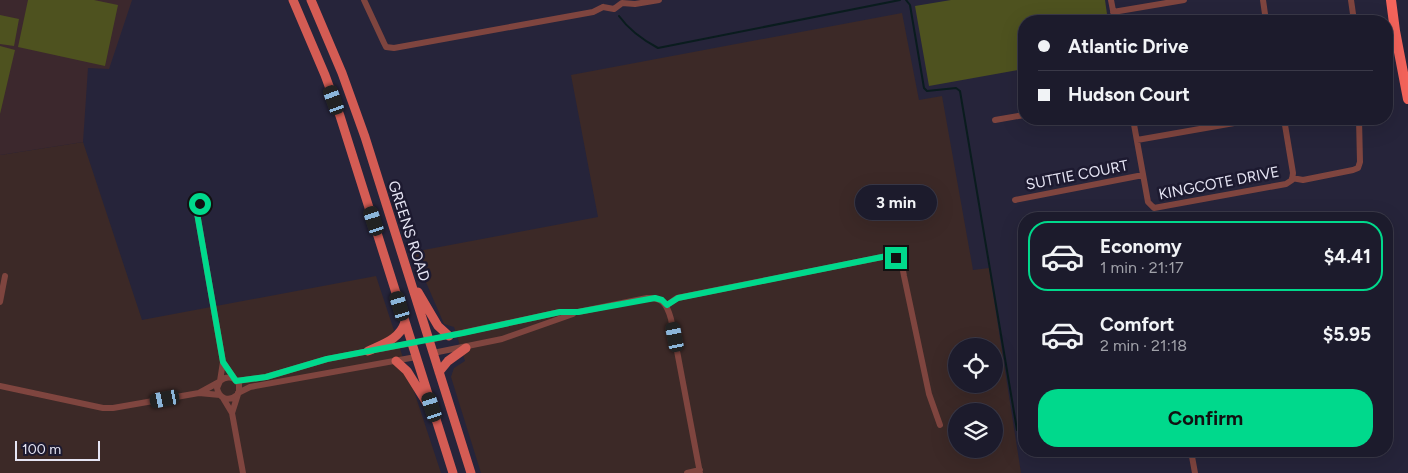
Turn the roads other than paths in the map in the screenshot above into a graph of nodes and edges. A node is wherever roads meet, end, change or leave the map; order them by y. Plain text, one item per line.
1 (292, 0) edge
2 (311, 0) edge
3 (364, 0) edge
4 (659, 0) edge
5 (1111, 0) edge
6 (1184, 0) edge
7 (1263, 0) edge
8 (1351, 0) edge
9 (1391, 0) edge
10 (623, 2) edge
11 (601, 3) edge
12 (315, 10) junction
13 (1113, 12) junction
14 (1114, 15) edge
15 (1265, 15) edge
16 (1353, 15) edge
17 (1393, 15) edge
18 (1393, 16) edge
19 (300, 17) junction
20 (1408, 99) edge
21 (1018, 116) edge
22 (995, 120) dead end
23 (1134, 125) edge
24 (1223, 125) edge
25 (1285, 125) edge
26 (1359, 125) edge
27 (1137, 140) junction
28 (1144, 175) junction
29 (1292, 179) junction
30 (1015, 200) dead end
31 (200, 204) dead end
32 (5, 276) dead end
33 (410, 279) junction
34 (0, 302) edge
35 (667, 305) junction
36 (578, 312) junction
37 (405, 322) junction
38 (449, 336) junction
39 (429, 340) junction
40 (412, 343) junction
41 (466, 348) junction
42 (368, 351) junction
43 (433, 354) junction
44 (416, 357) junction
45 (396, 361) junction
46 (223, 362) junction
47 (439, 372) junction
48 (235, 380) junction
49 (220, 382) junction
50 (0, 386) edge
51 (199, 393) junction
52 (237, 394) junction
53 (222, 396) junction
54 (232, 413) junction
55 (940, 424) dead end
56 (438, 426) junction
57 (1192, 457) edge
58 (700, 472) edge
59 (243, 473) edge
60 (454, 473) edge
61 (471, 473) edge
62 (687, 473) edge
63 (1195, 473) edge

1 - 19 main road, GREENS ROAD
2 - 12 main road, GREENS ROAD
3 - 11 street
4 - 10 street
5 - 13 street
6 - 13 street
7 - 15 street
8 - 16 street
9 - 17 highway
10 - 11 street
12 - 19 main road
12 - 33 main road, GREENS ROAD
13 - 14 street
18 - 20 highway
19 - 37 main road, GREENS ROAD
21 - 22 street
23 - 27 street
24 - 27 street
25 - 29 street
26 - 29 street, KINGCOTE DRIVE
27 - 28 street
28 - 29 street, KINGCOTE DRIVE
28 - 30 street, SUTTIE COURT
31 - 46 street
32 - 34 street
33 - 38 main road
33 - 39 main road, GREENS ROAD
35 - 36 street
35 - 55 street
35 - 58 street
36 - 38 street
36 - 41 street
37 - 40 main road, GREENS ROAD
37 - 42 main road
38 - 39 street
39 - 40 main road
39 - 43 main road, GREENS ROAD
40 - 42 street
40 - 44 main road, GREENS ROAD
41 - 43 street
41 - 47 main road
42 - 48 street
43 - 44 main road
43 - 47 main road, GREENS ROAD
44 - 45 street
44 - 56 main road, GREENS ROAD
45 - 52 street
45 - 56 main road
46 - 48 street
46 - 49 street
47 - 61 main road, GREENS ROAD
48 - 49 street
48 - 52 street
49 - 51 street
49 - 53 street
50 - 51 street
51 - 53 street
52 - 53 street
52 - 54 street
53 - 54 street
54 - 59 street
56 - 60 main road, GREENS ROAD
57 - 63 street
58 - 62 street

